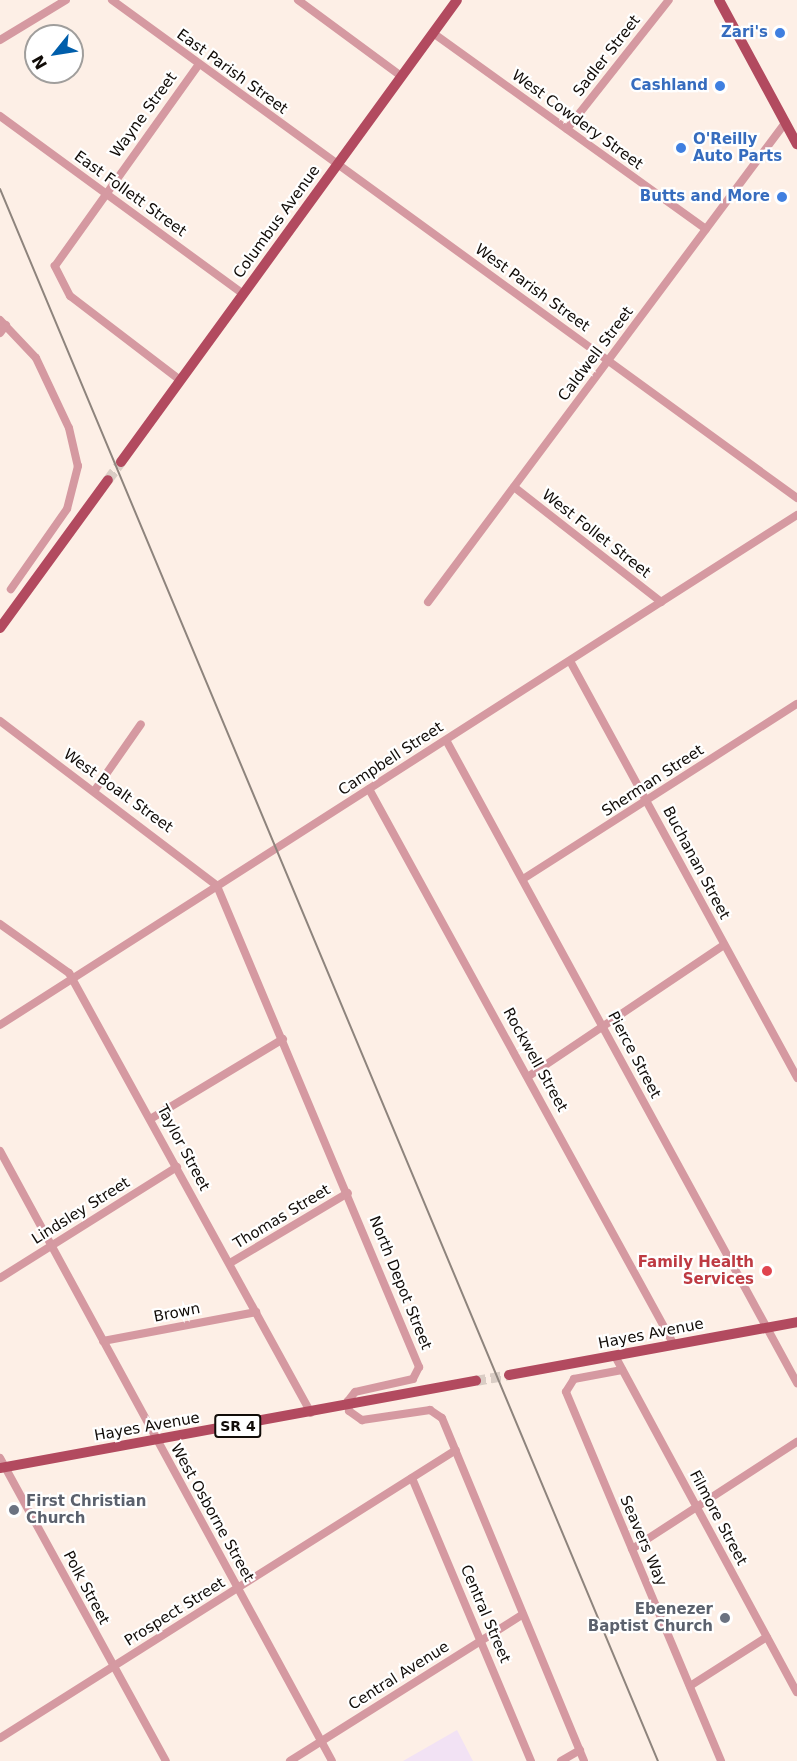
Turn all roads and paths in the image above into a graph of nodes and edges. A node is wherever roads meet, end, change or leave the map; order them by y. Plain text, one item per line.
1 (66, 0) edge
2 (112, 0) edge
3 (298, 0) edge
4 (457, 0) edge
5 (668, 0) edge
6 (719, 0) edge
7 (433, 33) junction
8 (0, 40) edge
9 (200, 64) junction
10 (401, 76) junction
11 (0, 116) edge
12 (785, 123) junction
13 (567, 129) junction
14 (797, 144) edge
15 (336, 165) junction
16 (106, 191) junction
17 (706, 229) junction
18 (243, 294) junction
19 (3, 322) edge
20 (0, 333) edge
21 (608, 360) junction
22 (180, 380) junction
23 (121, 462) tunnel mouth
24 (108, 480) tunnel mouth
25 (514, 487) junction
26 (797, 498) edge
27 (797, 515) edge
28 (12, 590) dead end
29 (428, 602) dead end
30 (661, 602) junction
31 (2, 622) edge
32 (570, 661) junction
33 (797, 704) edge
34 (0, 721) edge
35 (141, 724) dead end
36 (446, 740) junction
37 (369, 789) junction
38 (95, 790) junction
39 (649, 801) junction
40 (523, 879) junction
41 (217, 886) junction
42 (0, 924) edge
43 (724, 945) junction
44 (73, 979) junction
45 (0, 1025) edge
46 (604, 1027) junction
47 (283, 1039) junction
48 (529, 1076) junction
49 (797, 1078) edge
50 (152, 1118) junction
51 (0, 1151) edge
52 (177, 1167) junction
53 (348, 1193) junction
54 (53, 1245) junction
55 (230, 1263) junction
56 (0, 1278) edge
57 (256, 1312) junction
58 (797, 1322) edge
59 (767, 1328) junction
60 (103, 1341) junction
61 (674, 1345) junction
62 (615, 1356) junction
63 (622, 1370) junction
64 (509, 1375) tunnel mouth
65 (476, 1381) tunnel mouth
66 (797, 1383) edge
67 (347, 1406) junction
68 (310, 1413) junction
69 (157, 1440) junction
70 (797, 1442) edge
71 (456, 1450) junction
72 (2, 1464) edge
73 (412, 1478) junction
74 (698, 1507) junction
75 (632, 1549) junction
76 (238, 1589) junction
77 (523, 1614) junction
78 (767, 1637) junction
79 (482, 1640) junction
80 (113, 1666) junction
81 (690, 1686) junction
82 (797, 1692) edge
83 (0, 1738) edge
84 (321, 1741) junction
85 (580, 1750) junction
86 (166, 1761) edge
87 (290, 1761) edge
88 (332, 1761) edge
89 (531, 1761) edge
90 (561, 1761) edge
91 (584, 1761) edge
92 (721, 1761) edge

1 - 8 street
2 - 9 street, East Parish Street
3 - 10 street
4 - 7 main road, Columbus Avenue
5 - 13 street, Sadler Street
6 - 12 main road
7 - 10 main road, Columbus Avenue
7 - 13 street, West Cowdery Street
9 - 15 street, East Parish Street
9 - 16 street, Wayne Street
10 - 15 main road, Columbus Avenue
11 - 16 street, East Follett Street
12 - 14 main road
12 - 17 street, Caldwell Street
13 - 17 street, West Cowdery Street
15 - 18 main road, Columbus Avenue
15 - 21 street, West Parish Street
16 - 18 street, East Follett Street
16 - 22 street, Wayne Street
17 - 21 street, Caldwell Street
18 - 22 main road, Columbus Avenue
19 - 20 street
19 - 28 street
21 - 25 street, Caldwell Street
21 - 26 street, West Parish Street
22 - 23 main road, Columbus Avenue
24 - 31 main road
25 - 29 street, Caldwell Street
25 - 30 street, West Follet Street
27 - 30 street, Campbell Street
30 - 32 street, Campbell Street
32 - 36 street, Campbell Street
32 - 39 street, Buchanan Street
33 - 39 street, Sherman Street
34 - 38 street, West Boalt Street
35 - 38 street
36 - 37 street, Campbell Street
36 - 40 street, Pierce Street
37 - 41 street, Campbell Street
37 - 48 street, Rockwell Street
38 - 41 street, West Boalt Street
39 - 40 street, Sherman Street
39 - 43 street, Buchanan Street
40 - 46 street, Pierce Street
41 - 44 street, Campbell Street
41 - 47 street, North Depot Street
42 - 44 street, Taylor Street
43 - 46 street
43 - 49 street, Buchanan Street
44 - 45 street, Campbell Street
44 - 50 street, Taylor Street
46 - 48 street
46 - 59 street, Pierce Street
47 - 50 street
47 - 53 street, North Depot Street
48 - 61 street, Rockwell Street
50 - 52 street, Taylor Street
51 - 54 street, West Osborne Street
52 - 54 street, Lindsley Street
52 - 55 street, Taylor Street
53 - 55 street, Thomas Street
53 - 67 street, North Depot Street
54 - 56 street, Lindsley Street
54 - 60 street, West Osborne Street
55 - 57 street, Taylor Street
57 - 60 street, Brown
57 - 68 street, Taylor Street
58 - 59 main road, Hayes Avenue
59 - 61 main road, Hayes Avenue
59 - 66 street, Pierce Street
60 - 69 street, West Osborne Street
61 - 62 main road, Hayes Avenue
62 - 63 street, Filmore Street
62 - 64 main road, Hayes Avenue
63 - 74 street, Filmore Street
63 - 75 street, Seavers Way
65 - 67 main road, Hayes Avenue / SR 4
67 - 68 main road, Hayes Avenue / SR 4
67 - 71 street
68 - 69 main road, Hayes Avenue / SR 4
69 - 72 main road, Hayes Avenue / SR 4
69 - 76 street, West Osborne Street
70 - 74 street
71 - 73 street, Prospect Street
71 - 77 street
72 - 80 street, Polk Street
73 - 76 street, Prospect Street
73 - 79 street, Central Street
74 - 75 street
74 - 78 street, Filmore Street
75 - 81 street, Seavers Way
76 - 80 street, Prospect Street
76 - 84 street, West Osborne Street
77 - 79 street, Central Avenue
77 - 85 street
78 - 81 street
78 - 82 street, Filmore Street
79 - 84 street, Central Avenue
79 - 89 street, Central Street
80 - 83 street, Prospect Street
80 - 86 street, Polk Street
81 - 92 street, Seavers Way
84 - 87 street, Central Avenue
84 - 88 street, West Osborne Street
85 - 90 street
85 - 91 street

